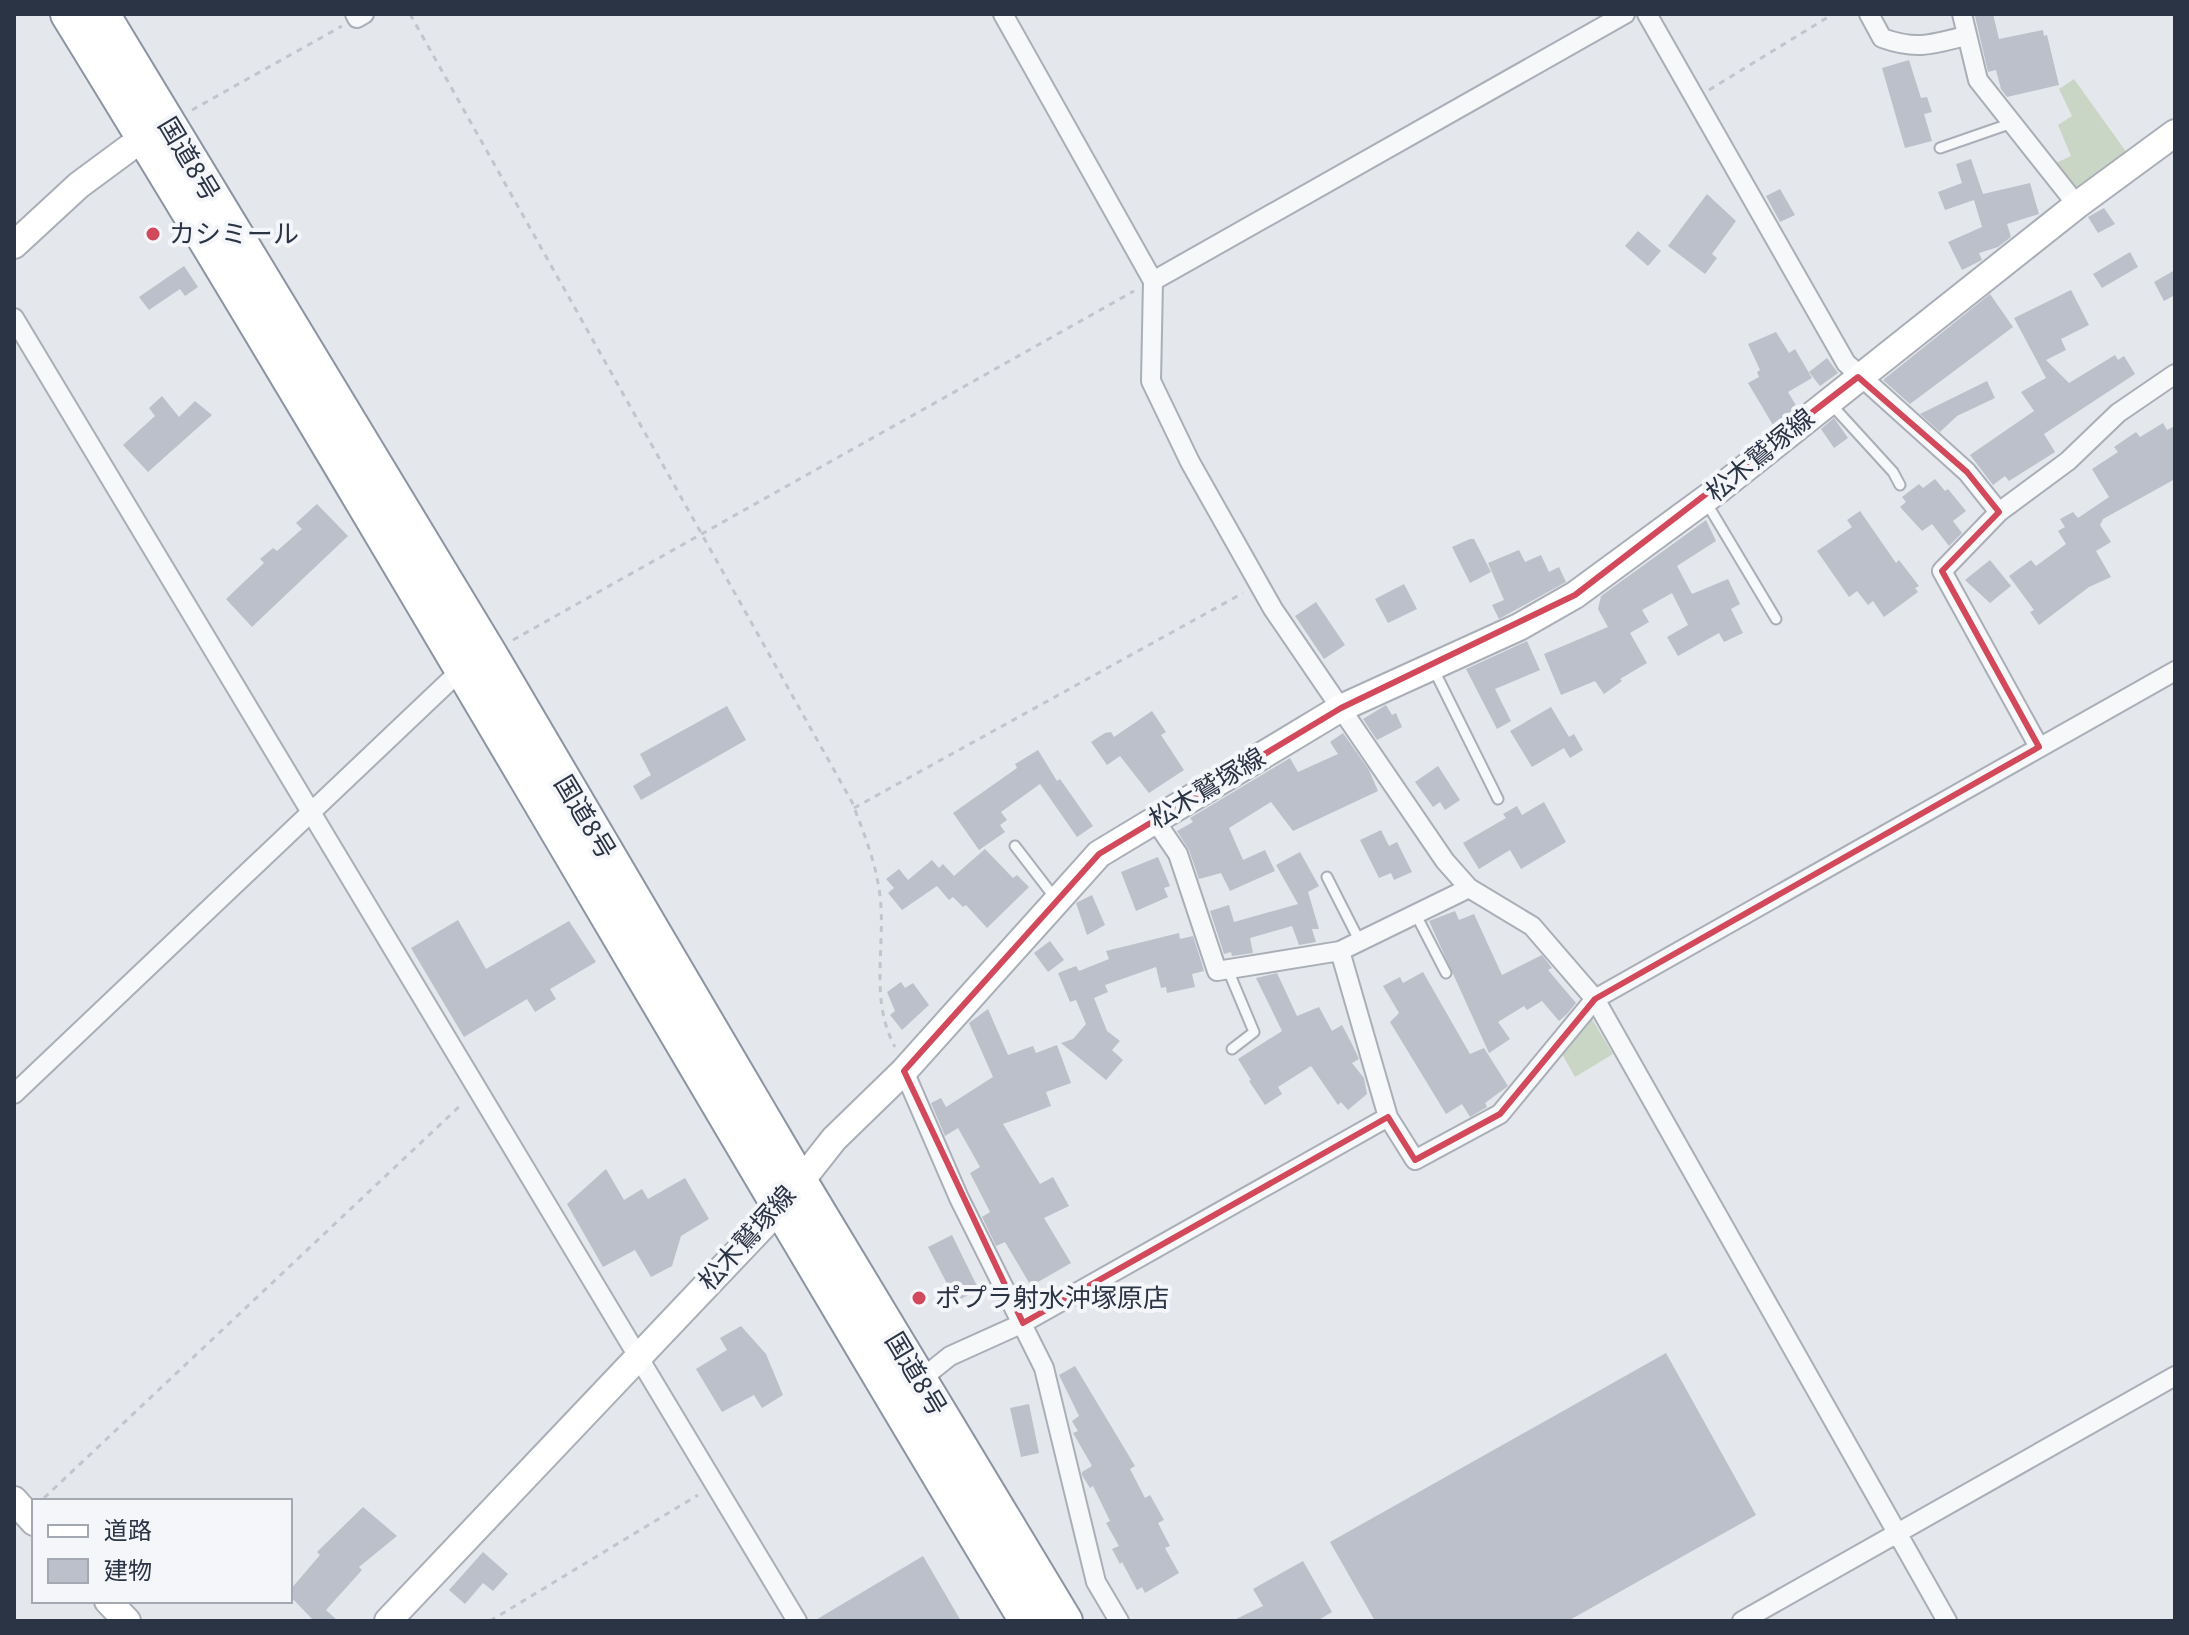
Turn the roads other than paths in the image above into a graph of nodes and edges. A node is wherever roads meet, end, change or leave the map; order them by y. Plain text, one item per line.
1 (68, 14) edge
2 (102, 14) edge
3 (1003, 14) edge
4 (1625, 14) edge
5 (1647, 14) edge
6 (1869, 14) edge
7 (1962, 14) edge
8 (1965, 36) junction
9 (2012, 123) junction
10 (156, 130) junction
11 (2175, 133) edge
12 (1940, 148) dead end
13 (2077, 205) junction
14 (14, 245) edge
15 (1153, 281) junction
16 (14, 318) edge
17 (2175, 374) edge
18 (1858, 377) junction
19 (1828, 400) junction
20 (1900, 485) dead end
21 (1704, 500) junction
22 (1999, 512) junction
23 (1776, 619) dead end
24 (475, 661) junction
25 (1432, 668) junction
26 (2175, 671) edge
27 (1341, 708) junction
28 (2039, 747) junction
29 (1498, 799) dead end
30 (311, 814) junction
31 (1154, 819) junction
32 (1015, 846) dead end
33 (1327, 877) dead end
34 (1469, 888) junction
35 (1057, 901) junction
36 (1415, 913) junction
37 (1359, 940) junction
38 (1340, 951) junction
39 (1228, 970) junction
40 (1446, 973) dead end
41 (1595, 999) junction
42 (1232, 1049) dead end
43 (906, 1069) junction
44 (14, 1094) edge
45 (1388, 1117) junction
46 (799, 1180) junction
47 (778, 1210) junction
48 (1023, 1323) junction
49 (636, 1355) junction
50 (2175, 1376) edge
51 (920, 1380) junction
52 (14, 1500) edge
53 (32, 1520) edge
54 (1897, 1533) junction
55 (110, 1603) edge
56 (127, 1621) edge
57 (388, 1621) edge
58 (797, 1621) edge
59 (1027, 1621) edge
60 (1065, 1621) edge
61 (1119, 1621) edge
62 (1742, 1621) edge
63 (1947, 1621) edge

1 - 10 highway, 国道8号
2 - 10 highway, 国道8号
3 - 15 street
4 - 15 street
5 - 18 street
6 - 8 street
7 - 8 street
8 - 9 street
9 - 12 lane
9 - 13 street
10 - 14 main road
10 - 24 highway, 国道8号
11 - 13 main road, 松木鷲塚線
13 - 18 main road, 松木鷲塚線
15 - 27 street
16 - 30 street
17 - 22 street
18 - 19 main road, 松木鷲塚線
18 - 22 street
19 - 20 lane
19 - 21 main road, 松木鷲塚線
21 - 23 lane
21 - 25 main road, 松木鷲塚線
22 - 28 street
24 - 30 street
24 - 46 highway, 国道8号
24 - 47 highway, 国道8号
25 - 27 main road, 松木鷲塚線
25 - 29 lane
26 - 28 street
27 - 31 main road, 松木鷲塚線
27 - 34 street
28 - 41 street
30 - 44 street
30 - 49 street
31 - 35 main road, 松木鷲塚線
31 - 39 street
32 - 35 lane
33 - 37 lane
34 - 36 street
34 - 41 street
35 - 43 main road, 松木鷲塚線
36 - 37 street
36 - 40 lane
37 - 38 street
38 - 39 street
38 - 45 street
39 - 42 lane
41 - 45 street
41 - 54 street
43 - 46 main road, 松木鷲塚線
43 - 48 street
45 - 48 street
46 - 47 main road, 松木鷲塚線
46 - 51 highway, 国道8号
47 - 49 main road, 松木鷲塚線
47 - 59 highway, 国道8号
48 - 51 street
48 - 61 street
49 - 57 main road, 松木鷲塚線
49 - 58 street
50 - 54 street
51 - 60 highway, 国道8号
52 - 53 main road
54 - 62 street
54 - 63 street
55 - 56 main road

